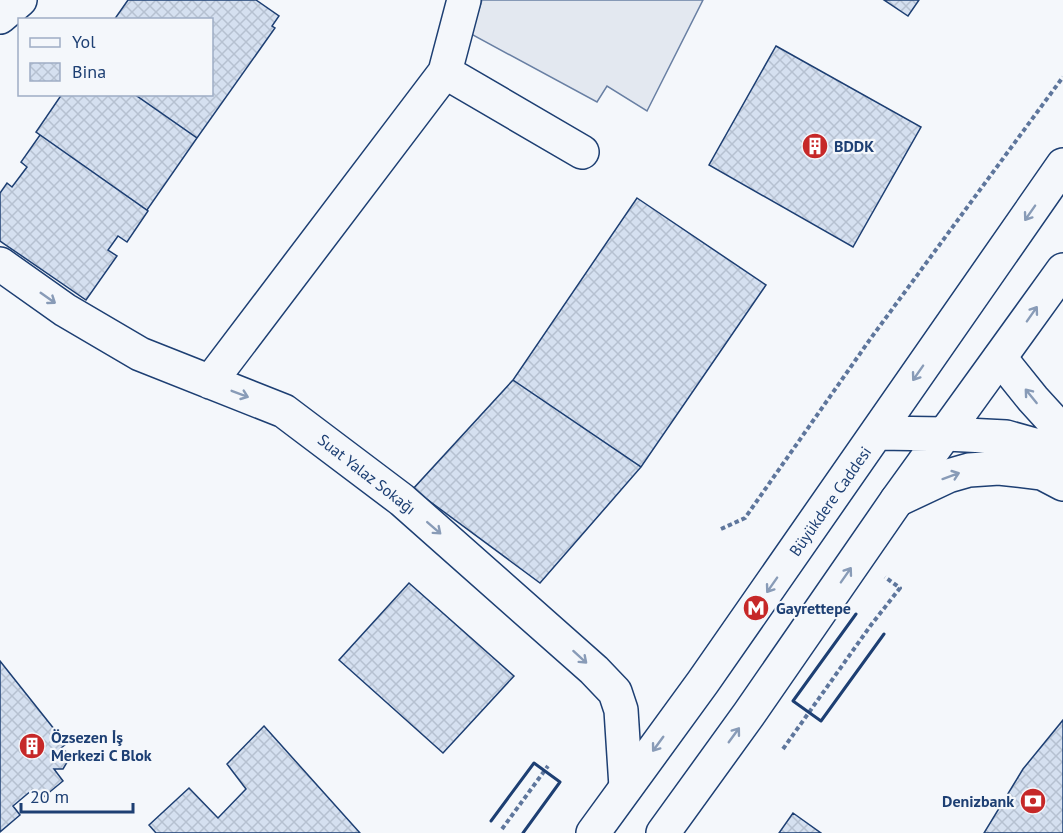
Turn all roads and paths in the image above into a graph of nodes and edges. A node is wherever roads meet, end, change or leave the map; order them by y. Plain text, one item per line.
1 (20, 0) edge
2 (464, 0) edge
3 (0, 17) edge
4 (445, 72) junction
5 (1063, 77) edge
6 (582, 152) dead end
7 (1063, 165) edge
8 (0, 264) edge
9 (1063, 270) edge
10 (1000, 358) junction
11 (210, 382) junction
12 (1063, 432) edge
13 (877, 434) junction
14 (946, 434) junction
15 (1063, 453) edge
16 (1063, 484) edge
17 (897, 500) junction
18 (721, 529) dead end
19 (871, 625) dead end
20 (783, 749) dead end
21 (548, 766) dead end
22 (626, 787) junction
23 (502, 828) dead end
24 (593, 833) edge
25 (663, 833) edge

1 - 3 street
2 - 4 street
4 - 6 street
4 - 11 street
5 - 18 path
7 -> 13 street, Büyükdere Caddesi
8 -> 11 street, Suat Yalaz Sokağı
10 -> 9 street
12 -> 10 street
10 - 14 street
11 -> 22 street, Suat Yalaz Sokağı
13 - 14 street
13 -> 22 street, Büyükdere Caddesi
14 - 15 street
14 - 17 street
17 -> 16 street
25 -> 17 street
19 - 20 path
21 - 23 path
22 - 24 street, Büyükdere Caddesi

